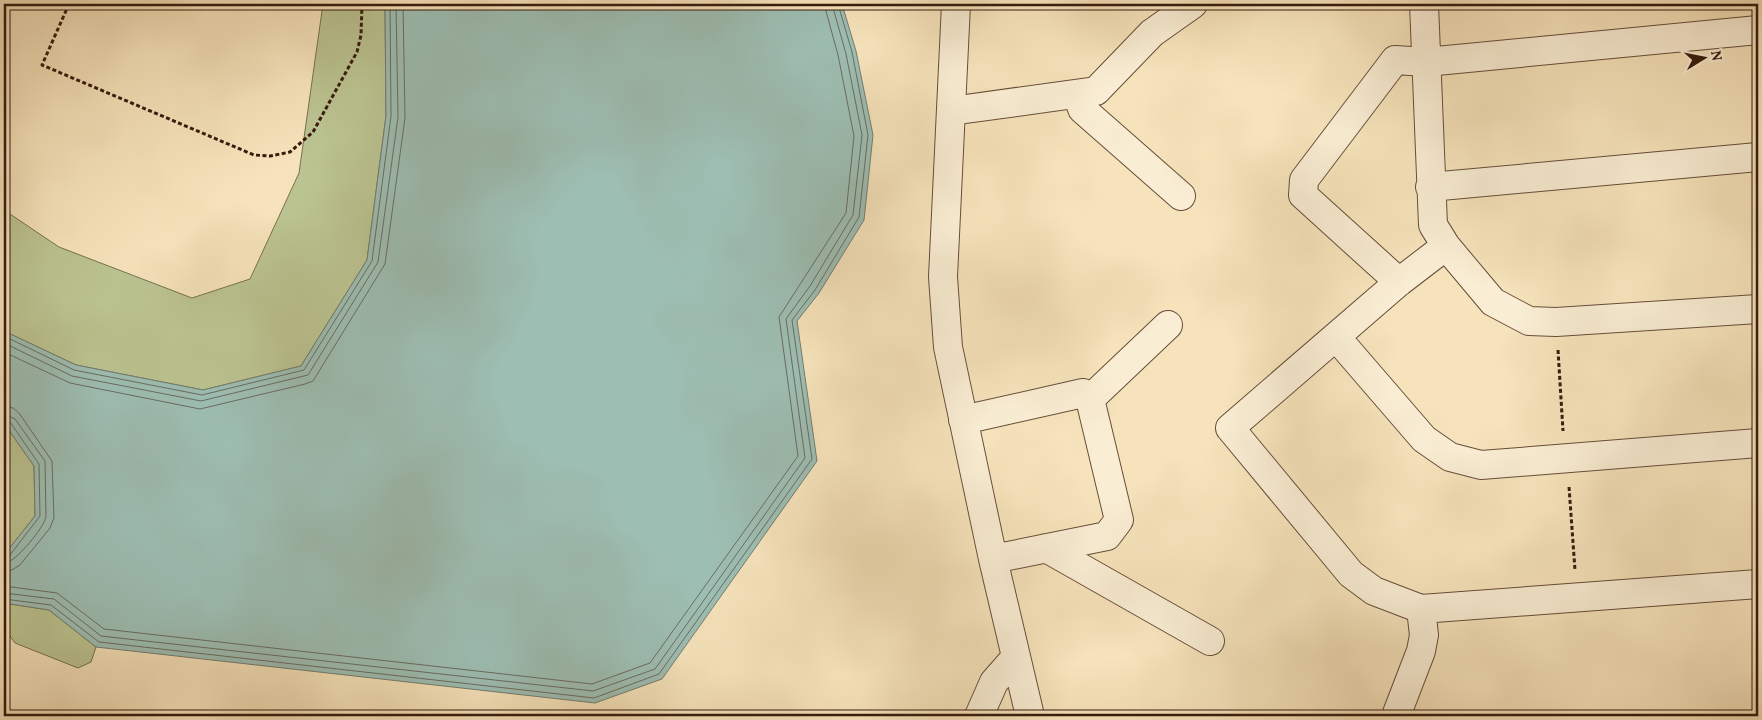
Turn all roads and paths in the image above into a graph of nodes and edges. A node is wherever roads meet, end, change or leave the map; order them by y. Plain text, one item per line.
1 (69, 4) edge
2 (362, 4) edge
3 (956, 4) edge
4 (1194, 4) edge
5 (1424, 4) edge
6 (1758, 30) edge
7 (1426, 62) junction
8 (1078, 95) junction
9 (951, 111) junction
10 (1758, 157) edge
11 (1430, 188) junction
12 (1181, 196) dead end
13 (1446, 246) junction
14 (1399, 282) junction
15 (1758, 309) edge
16 (1168, 324) dead end
17 (1336, 337) junction
18 (1090, 399) junction
19 (963, 420) junction
20 (1758, 443) edge
21 (1046, 548) junction
22 (993, 559) junction
23 (1758, 584) edge
24 (1421, 609) junction
25 (1210, 641) dead end
26 (1016, 657) junction
27 (979, 716) edge
28 (1030, 716) edge
29 (1396, 716) edge

1 - 2 path
3 - 9 street
4 - 8 street
5 - 7 street
6 - 7 street
7 - 11 street
7 - 14 street
8 - 9 street
8 - 12 street
9 - 19 street
10 - 11 street
11 - 13 street
13 - 14 street
13 - 15 street
14 - 17 street
16 - 18 street
17 - 20 street
17 - 24 street
18 - 19 street
18 - 21 street
19 - 22 street
21 - 22 street
21 - 25 street
22 - 26 street
23 - 24 street
24 - 29 street
26 - 27 street
26 - 28 street

